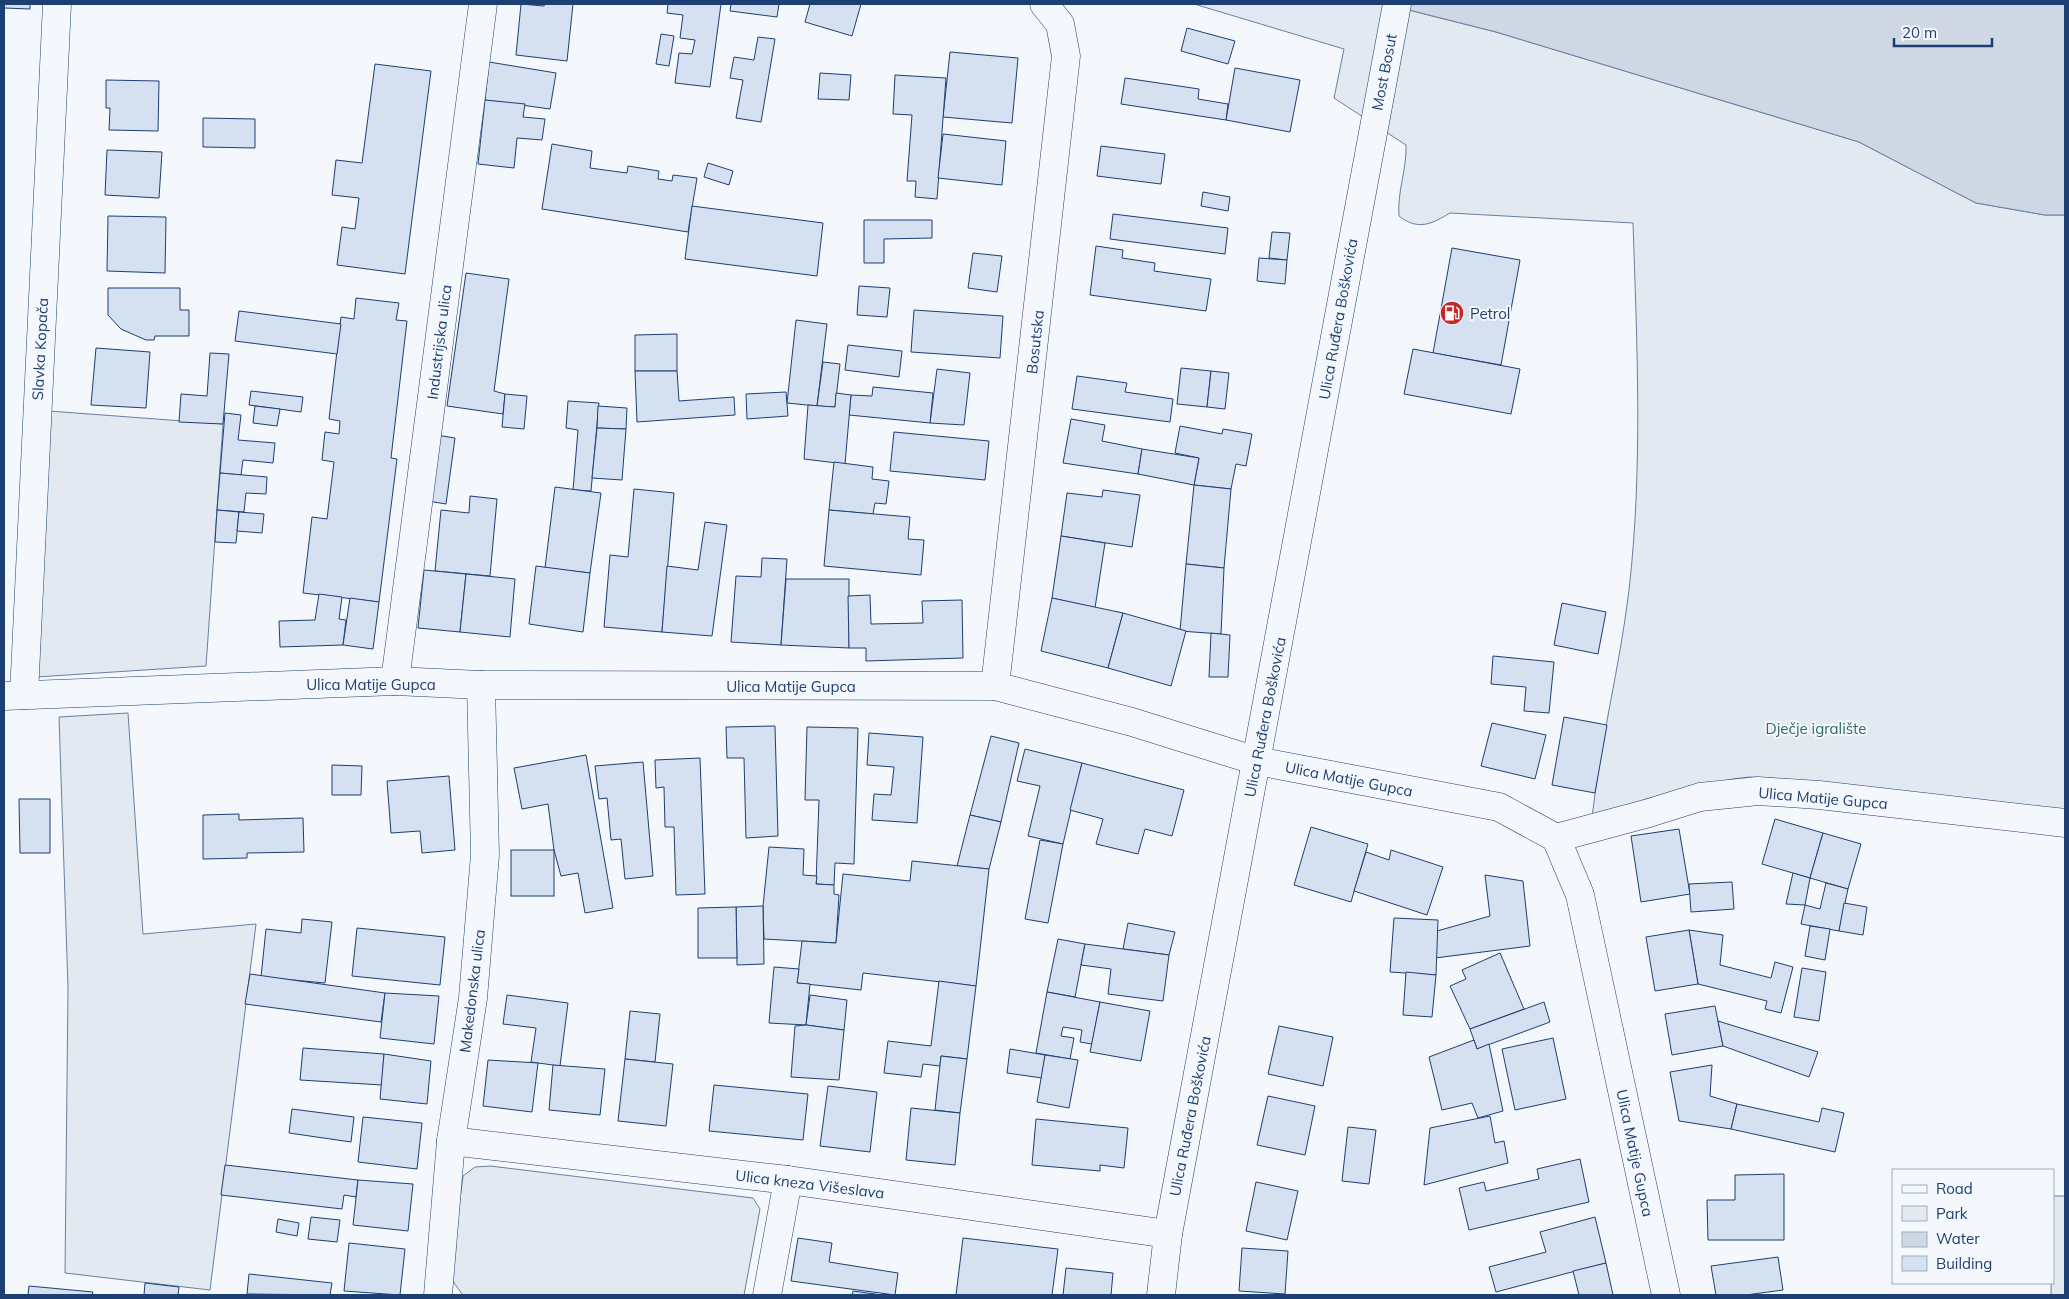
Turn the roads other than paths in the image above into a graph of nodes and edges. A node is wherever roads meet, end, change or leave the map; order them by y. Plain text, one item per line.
1 (57, 4) edge
2 (483, 4) edge
3 (1044, 4) edge
4 (1397, 4) edge
5 (1371, 140) joint
6 (395, 681) junction
7 (481, 685) junction
8 (995, 686) junction
9 (14, 696) edge
10 (1257, 761) junction
11 (2065, 823) edge
12 (1556, 838) junction
13 (452, 1141) junction
14 (788, 1180) junction
15 (1168, 1234) junction
16 (438, 1295) edge
17 (767, 1295) edge
18 (1161, 1295) edge
19 (1666, 1295) edge

1 - 9 street, Slavka Kopača
2 - 6 street, Industrijska ulica
3 - 8 street, Bosutska
4 - 5 street, Most Bosut
5 - 10 street, Ulica Ruđera Boškovića
6 - 7 street, Ulica Matije Gupca
6 - 9 street, Ulica Matije Gupca
7 - 8 street, Ulica Matije Gupca
7 - 13 street, Makedonska ulica
8 - 10 street, Ulica Matije Gupca
10 - 12 street, Ulica Matije Gupca
10 - 15 street, Ulica Ruđera Boškovića
11 - 12 street, Ulica Matije Gupca
12 - 19 street, Ulica Matije Gupca
13 - 14 street, Ulica kneza Višeslava
13 - 16 street, Makedonska ulica
14 - 15 street, Ulica kneza Višeslava
14 - 17 street
15 - 18 street, Ulica Ruđera Boškovića

